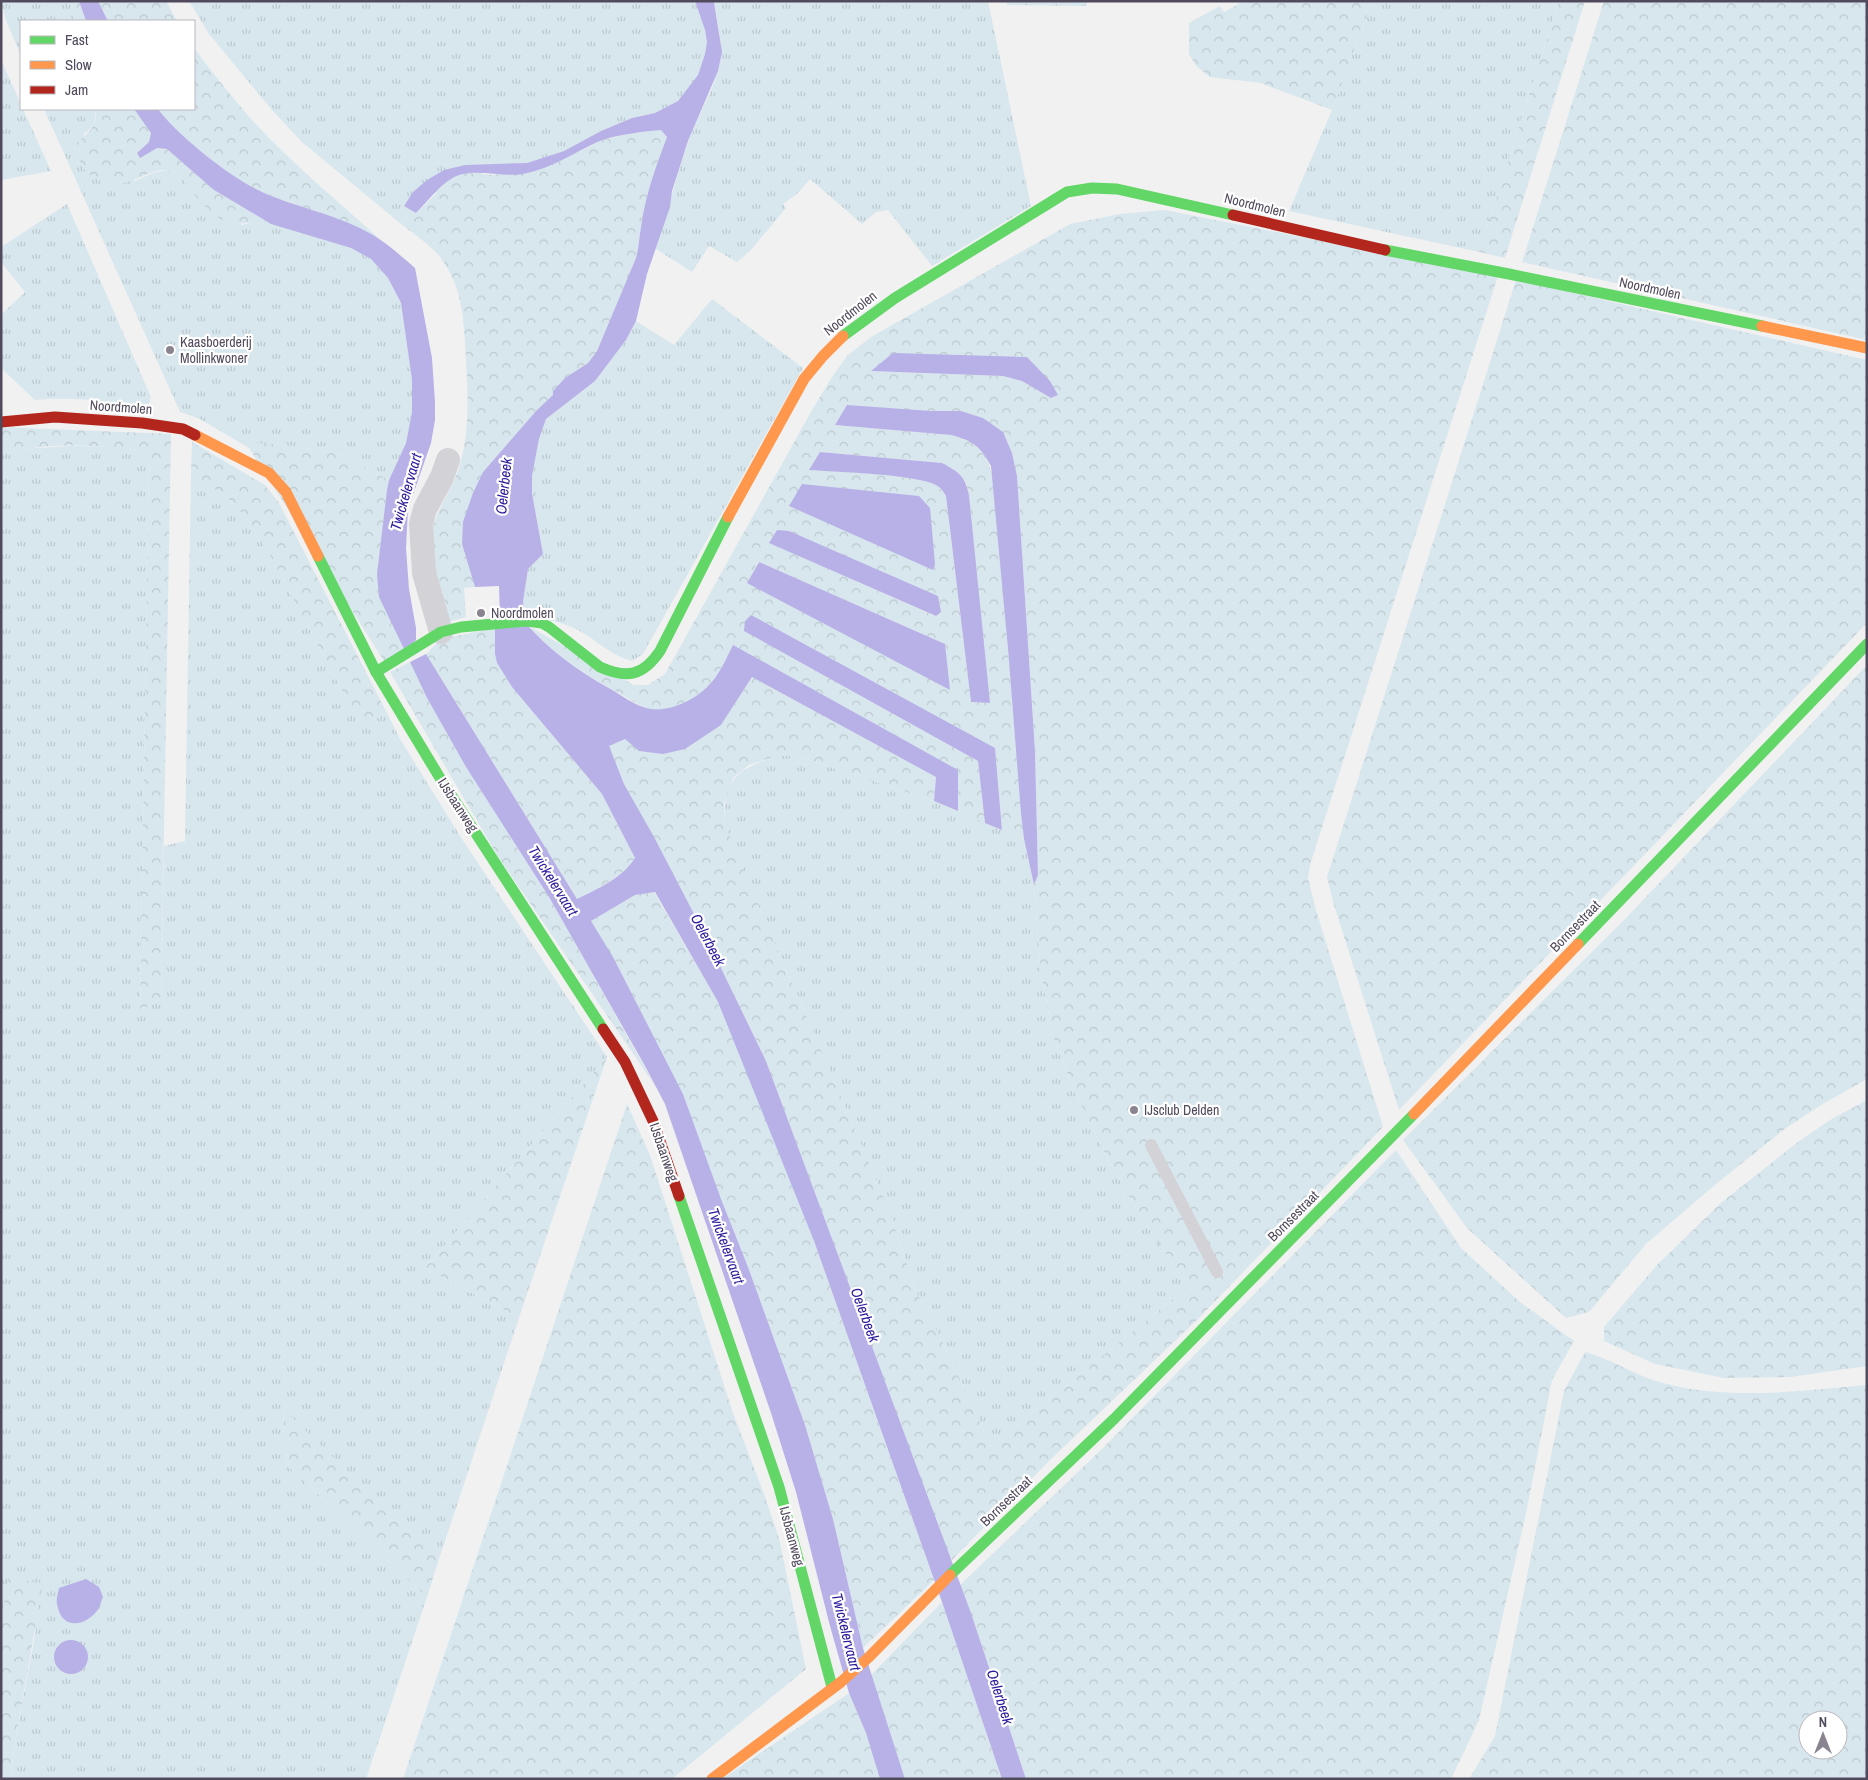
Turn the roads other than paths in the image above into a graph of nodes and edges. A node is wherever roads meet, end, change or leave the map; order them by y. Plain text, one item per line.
1 (1867, 348) edge
2 (1, 422) edge
3 (448, 460) dead end
4 (431, 638) junction
5 (1867, 644) edge
6 (376, 672) junction
7 (1150, 1145) dead end
8 (1217, 1272) dead end
9 (837, 1685) junction
10 (712, 1779) edge

1 - 4 street, Noordmolen
2 - 6 street, Noordmolen
3 - 4 street
4 - 6 street, Noordmolen
5 - 9 street, Bornsestraat
6 - 9 street, IJsbaanweg
7 - 8 lane
9 - 10 street, Bornsestraat

